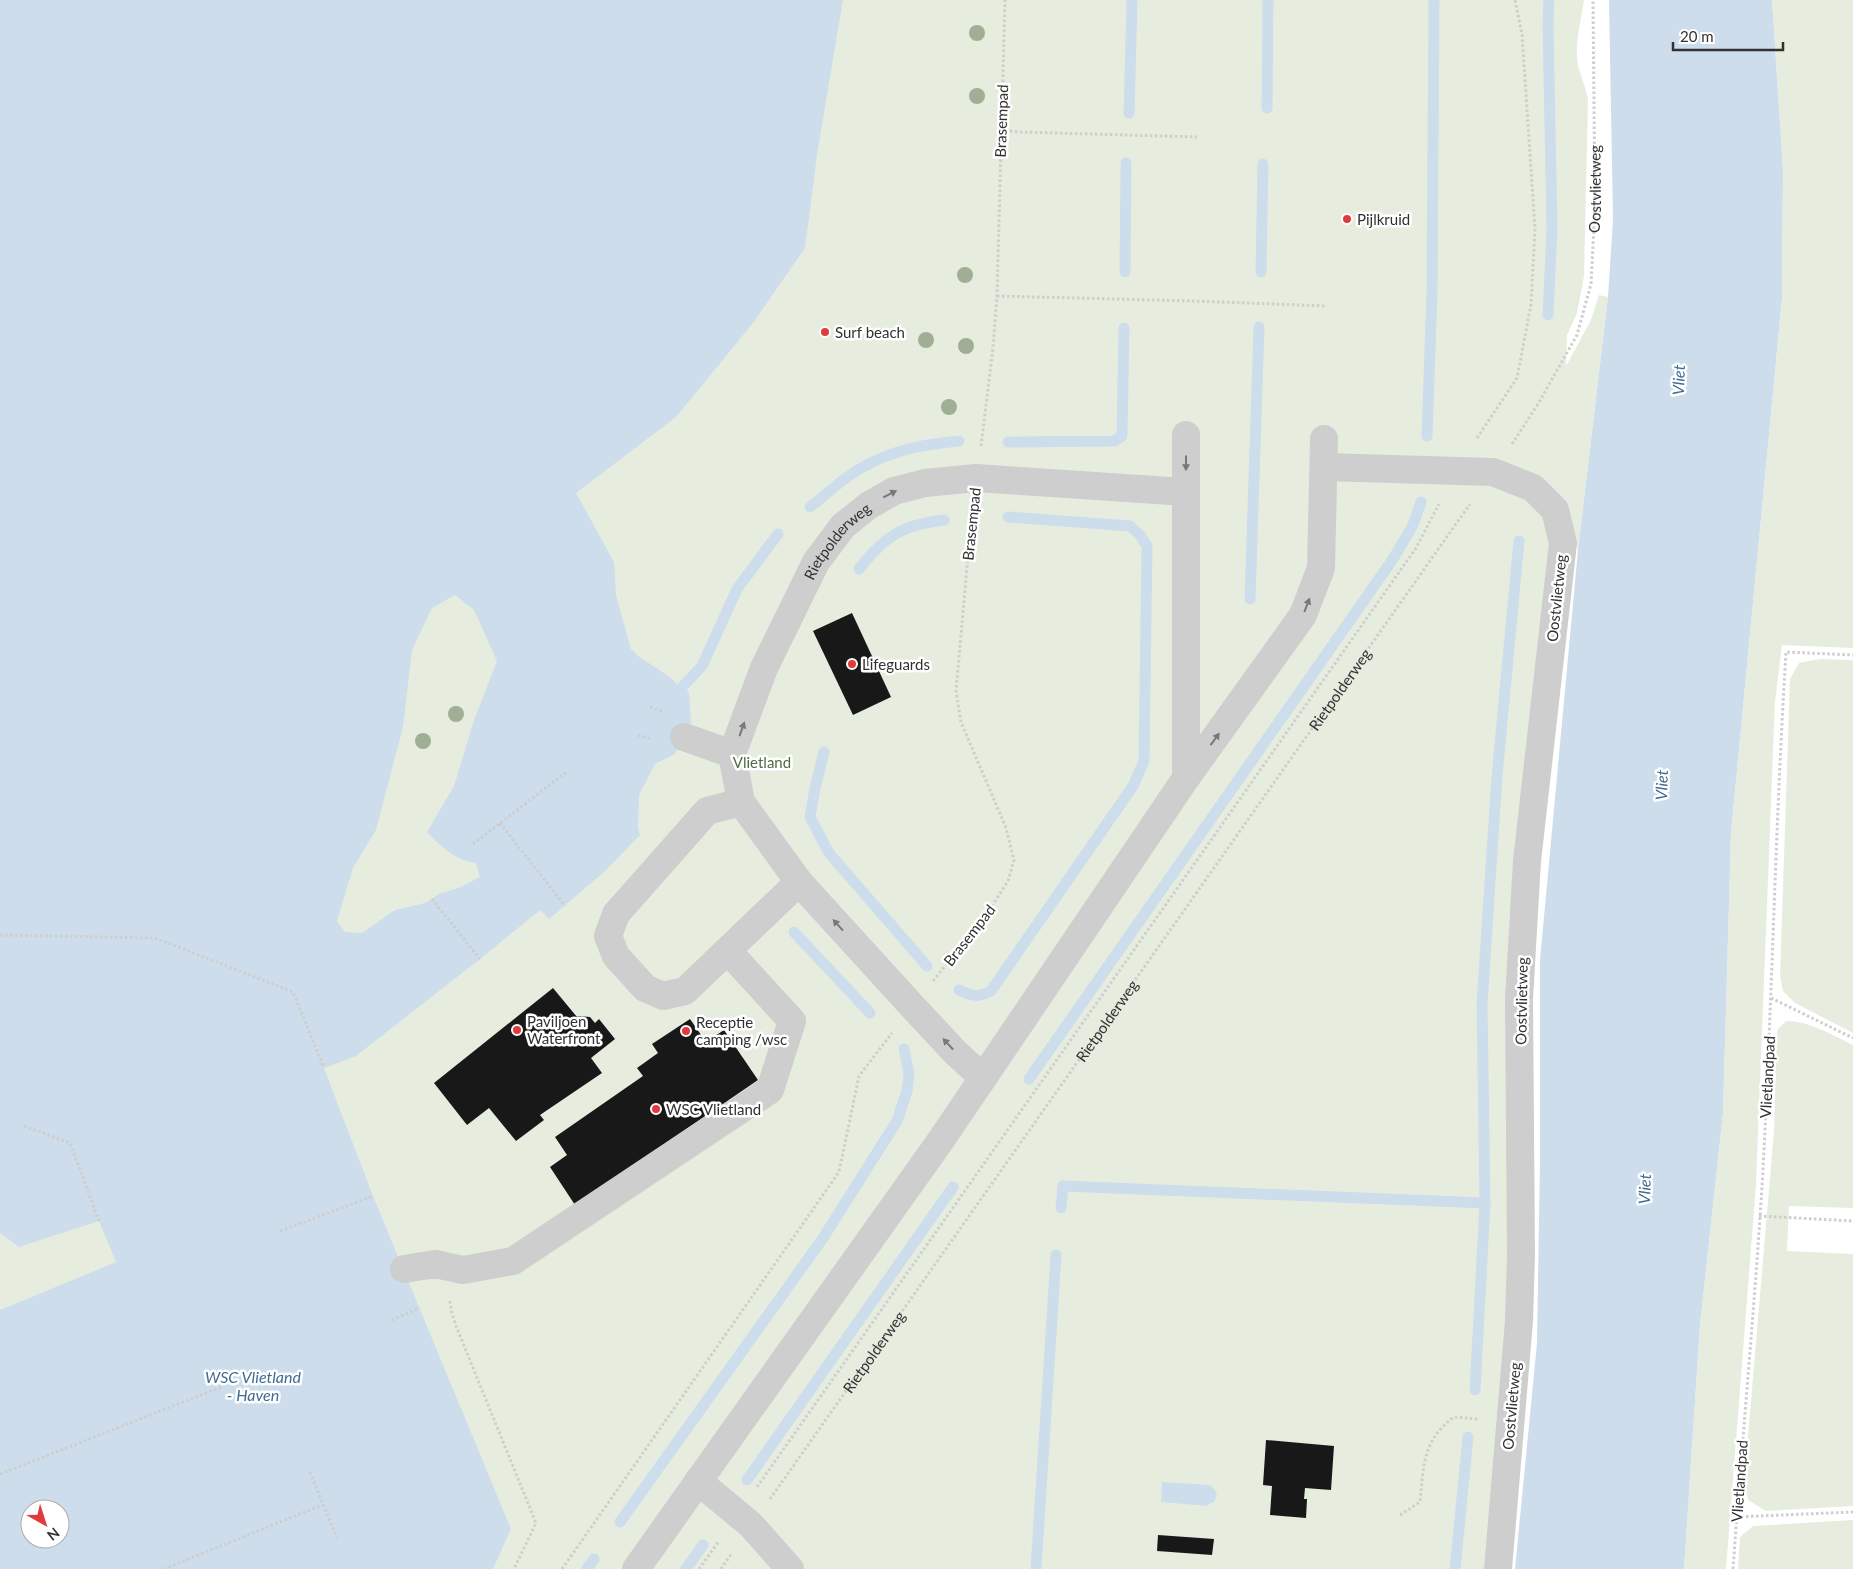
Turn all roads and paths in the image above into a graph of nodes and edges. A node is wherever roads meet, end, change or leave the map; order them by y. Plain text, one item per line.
1 (1005, 0) edge
2 (1593, 0) edge
3 (1000, 130) junction
4 (1197, 137) dead end
5 (997, 296) junction
6 (1327, 306) dead end
7 (1186, 435) dead end
8 (1324, 439) dead end
9 (1324, 467) junction
10 (1493, 472) junction
11 (976, 478) junction
12 (1186, 492) junction
13 (1853, 655) edge
14 (684, 737) dead end
15 (732, 754) junction
16 (568, 771) dead end
17 (1186, 778) junction
18 (740, 802) junction
19 (500, 823) junction
20 (473, 844) dead end
21 (799, 882) junction
22 (432, 899) dead end
23 (565, 906) dead end
24 (0, 935) edge
25 (728, 951) junction
26 (480, 959) dead end
27 (1772, 998) junction
28 (912, 1006) junction
29 (1853, 1038) edge
30 (324, 1068) dead end
31 (983, 1078) junction
32 (24, 1126) dead end
33 (373, 1196) dead end
34 (1759, 1216) junction
35 (99, 1221) dead end
36 (1853, 1221) edge
37 (280, 1231) dead end
38 (404, 1269) dead end
39 (463, 1270) junction
40 (420, 1308) dead end
41 (392, 1320) dead end
42 (224, 1386) dead end
43 (1510, 1420) junction
44 (310, 1472) dead end
45 (0, 1474) edge
46 (698, 1481) junction
47 (322, 1505) junction
48 (1853, 1512) edge
49 (1400, 1515) dead end
50 (1736, 1517) junction
51 (751, 1525) junction
52 (337, 1538) dead end
53 (164, 1569) edge
54 (514, 1569) edge
55 (562, 1569) edge
56 (636, 1569) edge
57 (721, 1569) edge
58 (790, 1569) edge
59 (1498, 1569) edge
60 (1733, 1569) edge

1 - 3 path, Brasempad
2 - 10 path, Oostvlietweg
3 - 4 path
3 - 5 path, Brasempad
5 - 6 path
5 - 11 path, Brasempad
7 -> 12 street
8 - 9 street
9 - 10 street, Oostvlietweg
17 -> 9 street
10 - 43 street, Oostvlietweg
10 - 51 path, Rietpolderweg
11 - 12 street, Rietpolderweg
15 -> 11 street, Rietpolderweg
11 - 28 path, Brasempad
12 - 17 street
13 - 27 path, Vlietlandpad
14 - 15 street
15 - 18 street, Rietpolderweg
16 - 19 path
17 - 31 street
18 - 21 street, Rietpolderweg
18 - 25 street
19 - 20 path
19 - 23 path
21 - 25 street
28 -> 21 street, Rietpolderweg
22 - 26 path
24 - 30 path
25 - 39 street
27 - 29 path
27 - 34 path, Vlietlandpad
31 -> 28 street, Rietpolderweg
28 - 55 path, Brasempad
31 - 46 street
32 - 35 path
33 - 37 path
34 - 36 path
34 - 50 path, Vlietlandpad
38 - 39 street
39 - 54 path
40 - 41 path
42 - 45 path
43 - 49 path
43 - 59 street, Oostvlietweg
44 - 47 path
46 - 51 street
46 - 56 street
47 - 52 path
47 - 53 path
48 - 50 path
50 - 60 path, Vlietlandpad
51 - 57 path, Rietpolderweg
51 - 58 street

